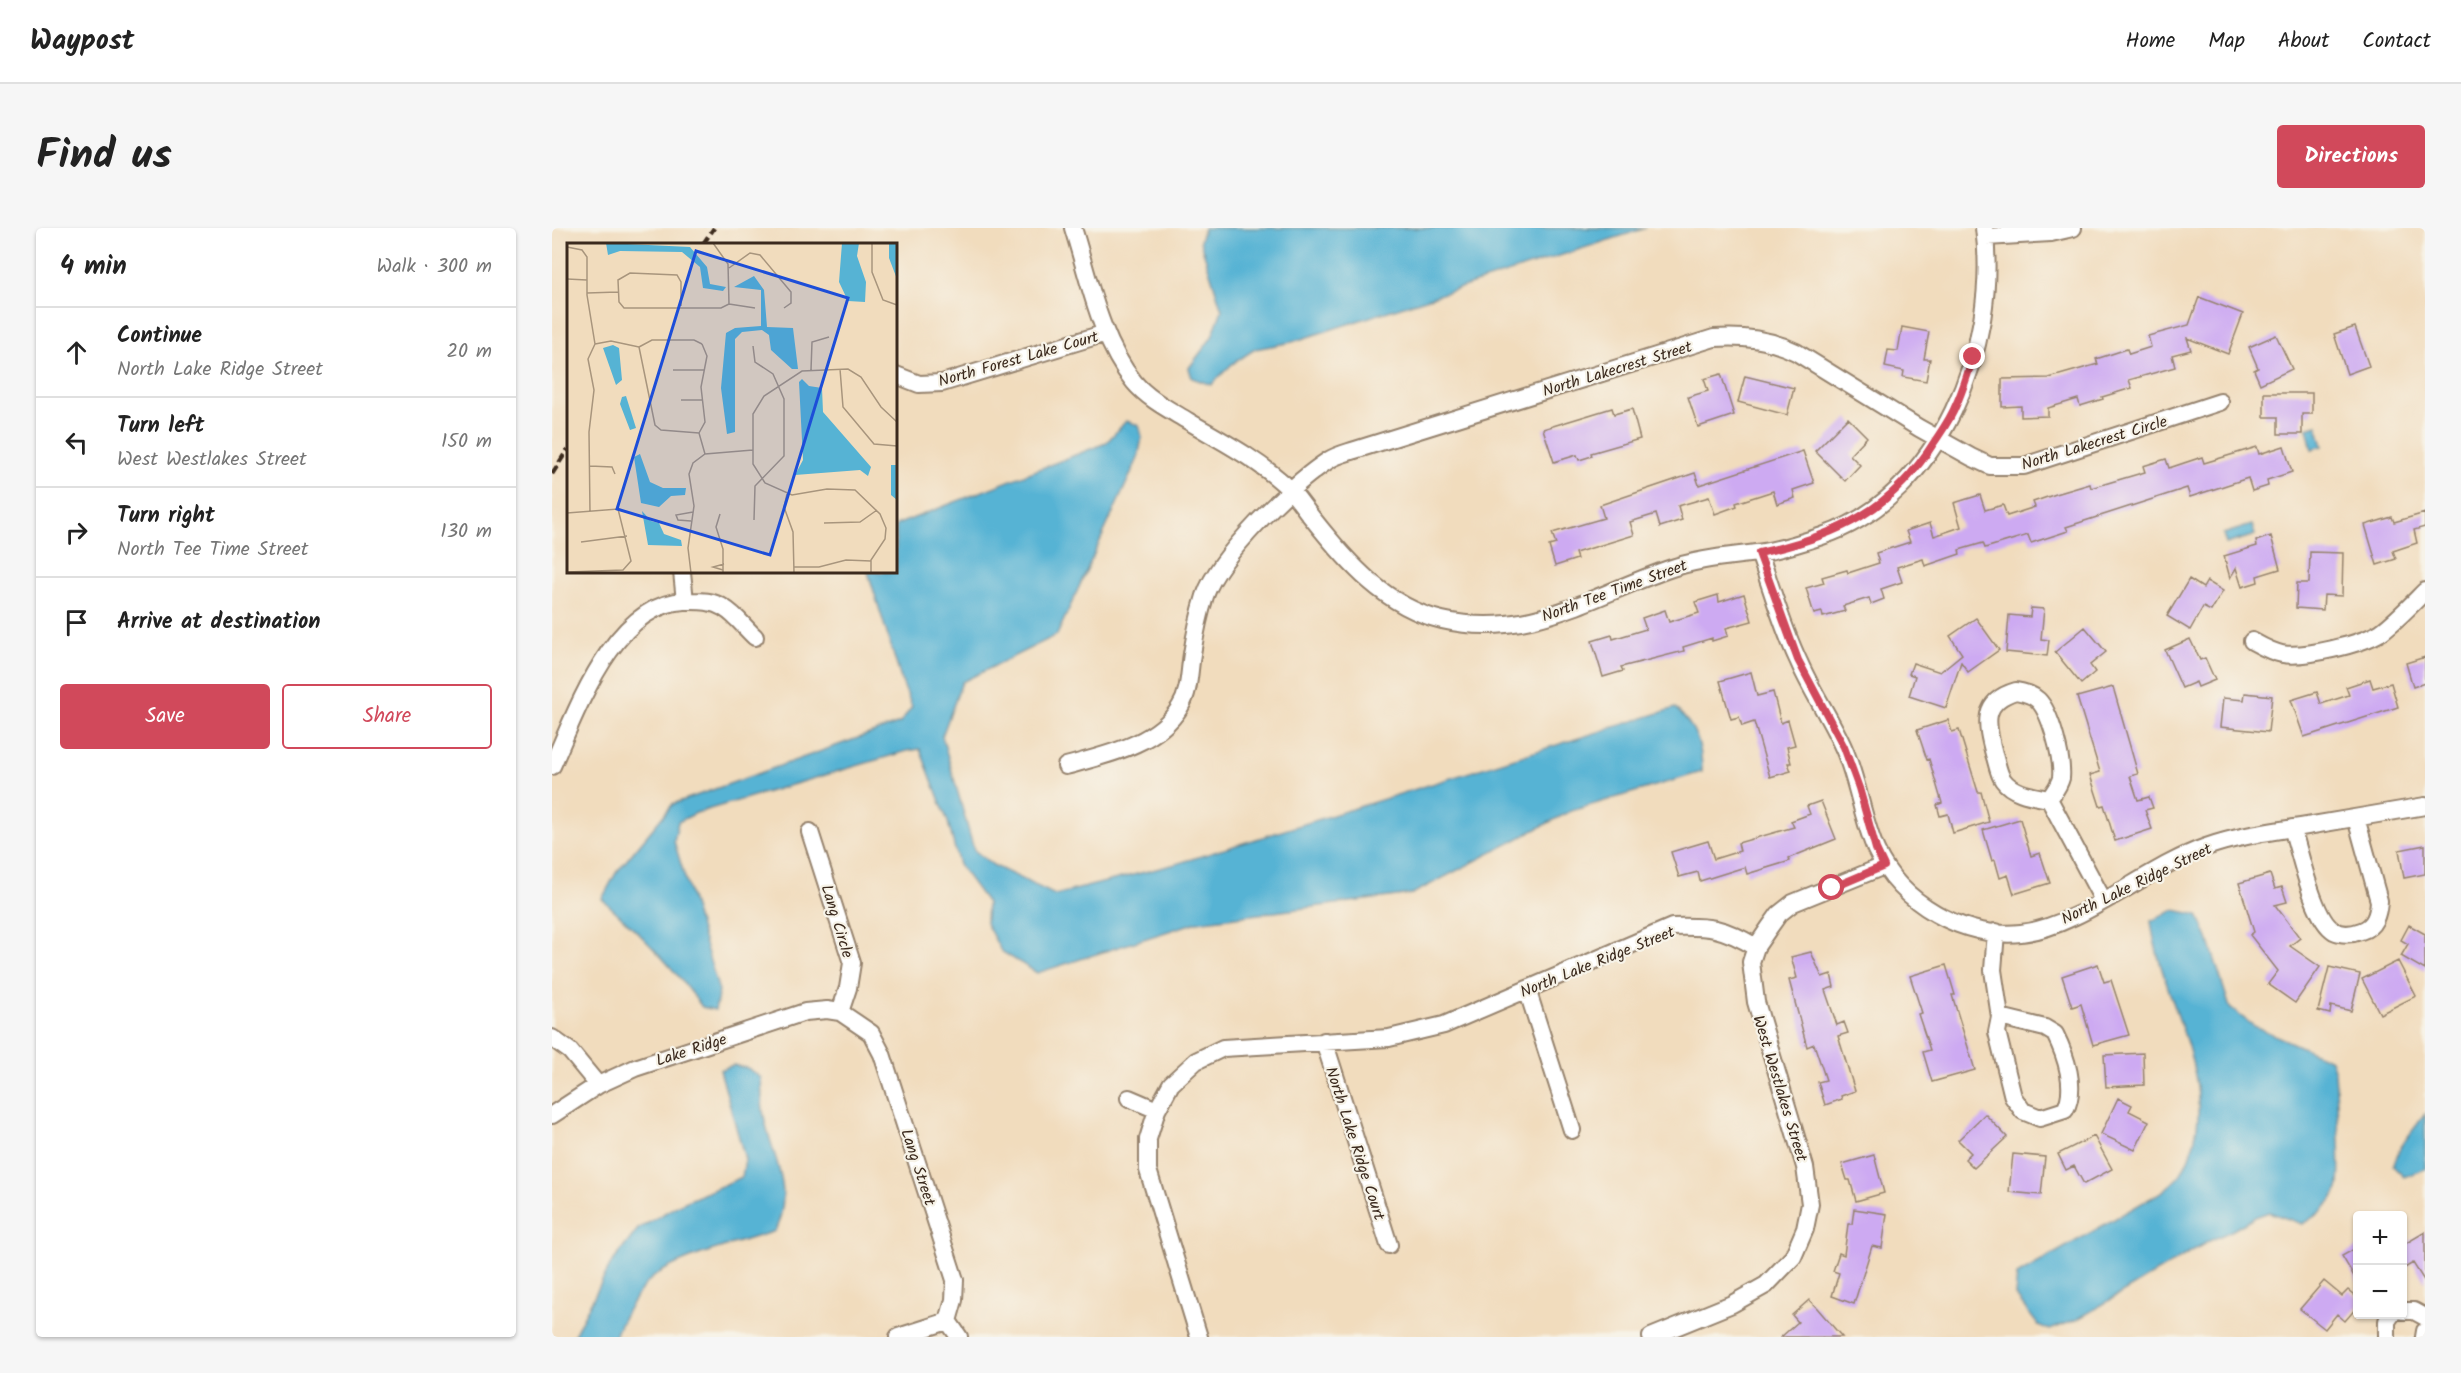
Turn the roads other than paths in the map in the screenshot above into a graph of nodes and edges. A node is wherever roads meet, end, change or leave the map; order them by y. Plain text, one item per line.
1 (1073, 228) edge
2 (2073, 228) edge
3 (1985, 232) edge
4 (1106, 333) junction
5 (897, 375) edge
6 (2220, 402) dead end
7 (1938, 437) junction
8 (1291, 490) junction
9 (1759, 553) junction
10 (682, 573) edge
11 (2425, 591) edge
12 (685, 601) junction
13 (755, 637) dead end
14 (2252, 641) dead end
15 (552, 766) edge
16 (1066, 766) dead end
17 (2049, 799) junction
18 (2425, 806) edge
19 (2356, 818) junction
20 (2292, 828) junction
21 (810, 832) dead end
22 (1884, 866) junction
23 (2103, 900) junction
24 (1996, 932) junction
25 (1756, 947) junction
26 (1527, 989) junction
27 (840, 1012) junction
28 (2000, 1017) junction
29 (552, 1038) edge
30 (1324, 1041) junction
31 (598, 1085) junction
32 (1129, 1098) dead end
33 (1157, 1110) junction
34 (552, 1115) edge
35 (1572, 1130) dead end
36 (1389, 1245) dead end
37 (2407, 1311) edge
38 (2425, 1317) edge
39 (2388, 1319) edge
40 (948, 1321) junction
41 (2425, 1331) edge
42 (898, 1337) edge
43 (959, 1337) edge
44 (1200, 1337) edge
45 (1651, 1337) edge
46 (2387, 1337) edge
47 (2424, 1337) edge

1 - 4 street, North Tee Time Street
2 - 3 street, North Tee Time Street
3 - 7 street, North Tee Time Street
4 - 5 street, North Forest Lake Court
4 - 8 street, North Tee Time Street
6 - 7 street, North Lakecrest Circle
7 - 8 street, North Lakecrest Street
7 - 9 street, North Tee Time Street
8 - 9 street, North Tee Time Street
8 - 16 street
9 - 22 street
10 - 12 street
11 - 14 street
12 - 13 street
12 - 15 street
17 - 17 street
17 - 23 street
18 - 19 street, North Lake Ridge Street
19 - 20 street, North Lake Ridge Street
19 - 20 street
20 - 23 street, North Lake Ridge Street
21 - 27 street, Lang Circle
22 - 24 street, North Lake Ridge Street
22 - 25 street
23 - 24 street, North Lake Ridge Street
24 - 28 street
25 - 26 street, North Lake Ridge Street
25 - 45 street, West Westlakes Street
26 - 30 street, North Lake Ridge Street
26 - 35 street
27 - 31 street, Lake Ridge
27 - 40 street, Lang Street
28 - 28 street
29 - 31 street
30 - 33 street, North Lake Ridge Street
30 - 36 street, North Lake Ridge Court
31 - 34 street, Lake Ridge
32 - 33 street
33 - 44 street, North Lake Ridge Street
37 - 38 street
39 - 46 street
40 - 42 street
40 - 43 street
41 - 47 street

